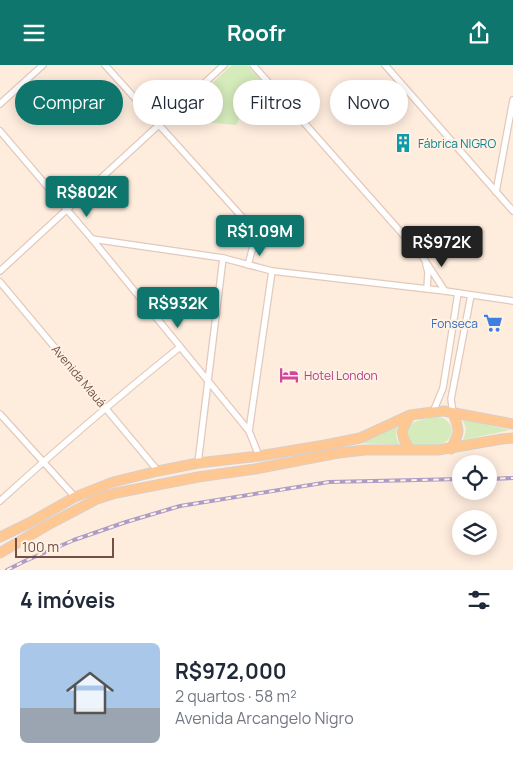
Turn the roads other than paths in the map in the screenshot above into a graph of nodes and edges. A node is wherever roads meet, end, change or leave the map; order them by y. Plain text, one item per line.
1 (43, 65) edge
2 (105, 65) edge
3 (224, 65) edge
4 (253, 65) edge
5 (385, 65) edge
6 (208, 80) edge
7 (133, 96) edge
8 (513, 100) edge
9 (0, 104) edge
10 (159, 125) joint
11 (0, 131) edge
12 (496, 192) junction
13 (67, 209) junction
14 (513, 211) edge
15 (92, 239) junction
16 (422, 256) junction
17 (223, 258) junction
18 (248, 265) junction
19 (0, 271) edge
20 (272, 271) junction
21 (0, 282) edge
22 (427, 289) junction
23 (445, 291) junction
24 (458, 293) junction
25 (471, 295) junction
26 (513, 301) edge
27 (180, 347) junction
28 (450, 348) junction
29 (460, 350) junction
30 (208, 382) junction
31 (106, 408) junction
32 (433, 412) junction
33 (453, 413) junction
34 (410, 415) junction
35 (1, 417) edge
36 (513, 424) edge
37 (249, 431) junction
38 (513, 438) edge
39 (410, 449) junction
40 (451, 449) junction
41 (259, 456) junction
42 (44, 461) junction
43 (198, 463) junction
44 (158, 471) junction
45 (75, 497) junction
46 (0, 501) edge
47 (0, 537) edge
48 (0, 553) edge

1 - 9 street
2 - 7 street
3 - 6 street
4 - 16 street
5 - 12 street
8 - 12 street
10 - 13 street
10 - 18 street
11 - 13 street
12 - 14 street
13 - 15 street
13 - 19 street
15 - 17 street
15 - 27 street
16 - 22 street
16 - 23 street
17 - 18 street
17 - 30 street
18 - 20 street
20 - 22 street
20 - 37 street
21 - 31 street, Avenida Mauá
22 - 23 street
23 - 24 street
24 - 25 street
24 - 28 street
25 - 26 street
25 - 29 street
27 - 30 street
27 - 31 street
28 - 29 street
28 - 32 street
29 - 33 street
30 - 37 street
30 - 43 street
31 - 42 street
31 - 44 street, Avenida Mauá
32 - 33 main road
32 - 34 main road
33 - 36 main road
33 - 40 main road
34 - 39 main road
34 - 41 main road
35 - 42 street
37 - 41 street
38 - 40 main road
39 - 40 main road
39 - 48 main road
41 - 43 main road
42 - 45 street
42 - 46 street
43 - 44 main road
44 - 45 main road
45 - 47 main road

